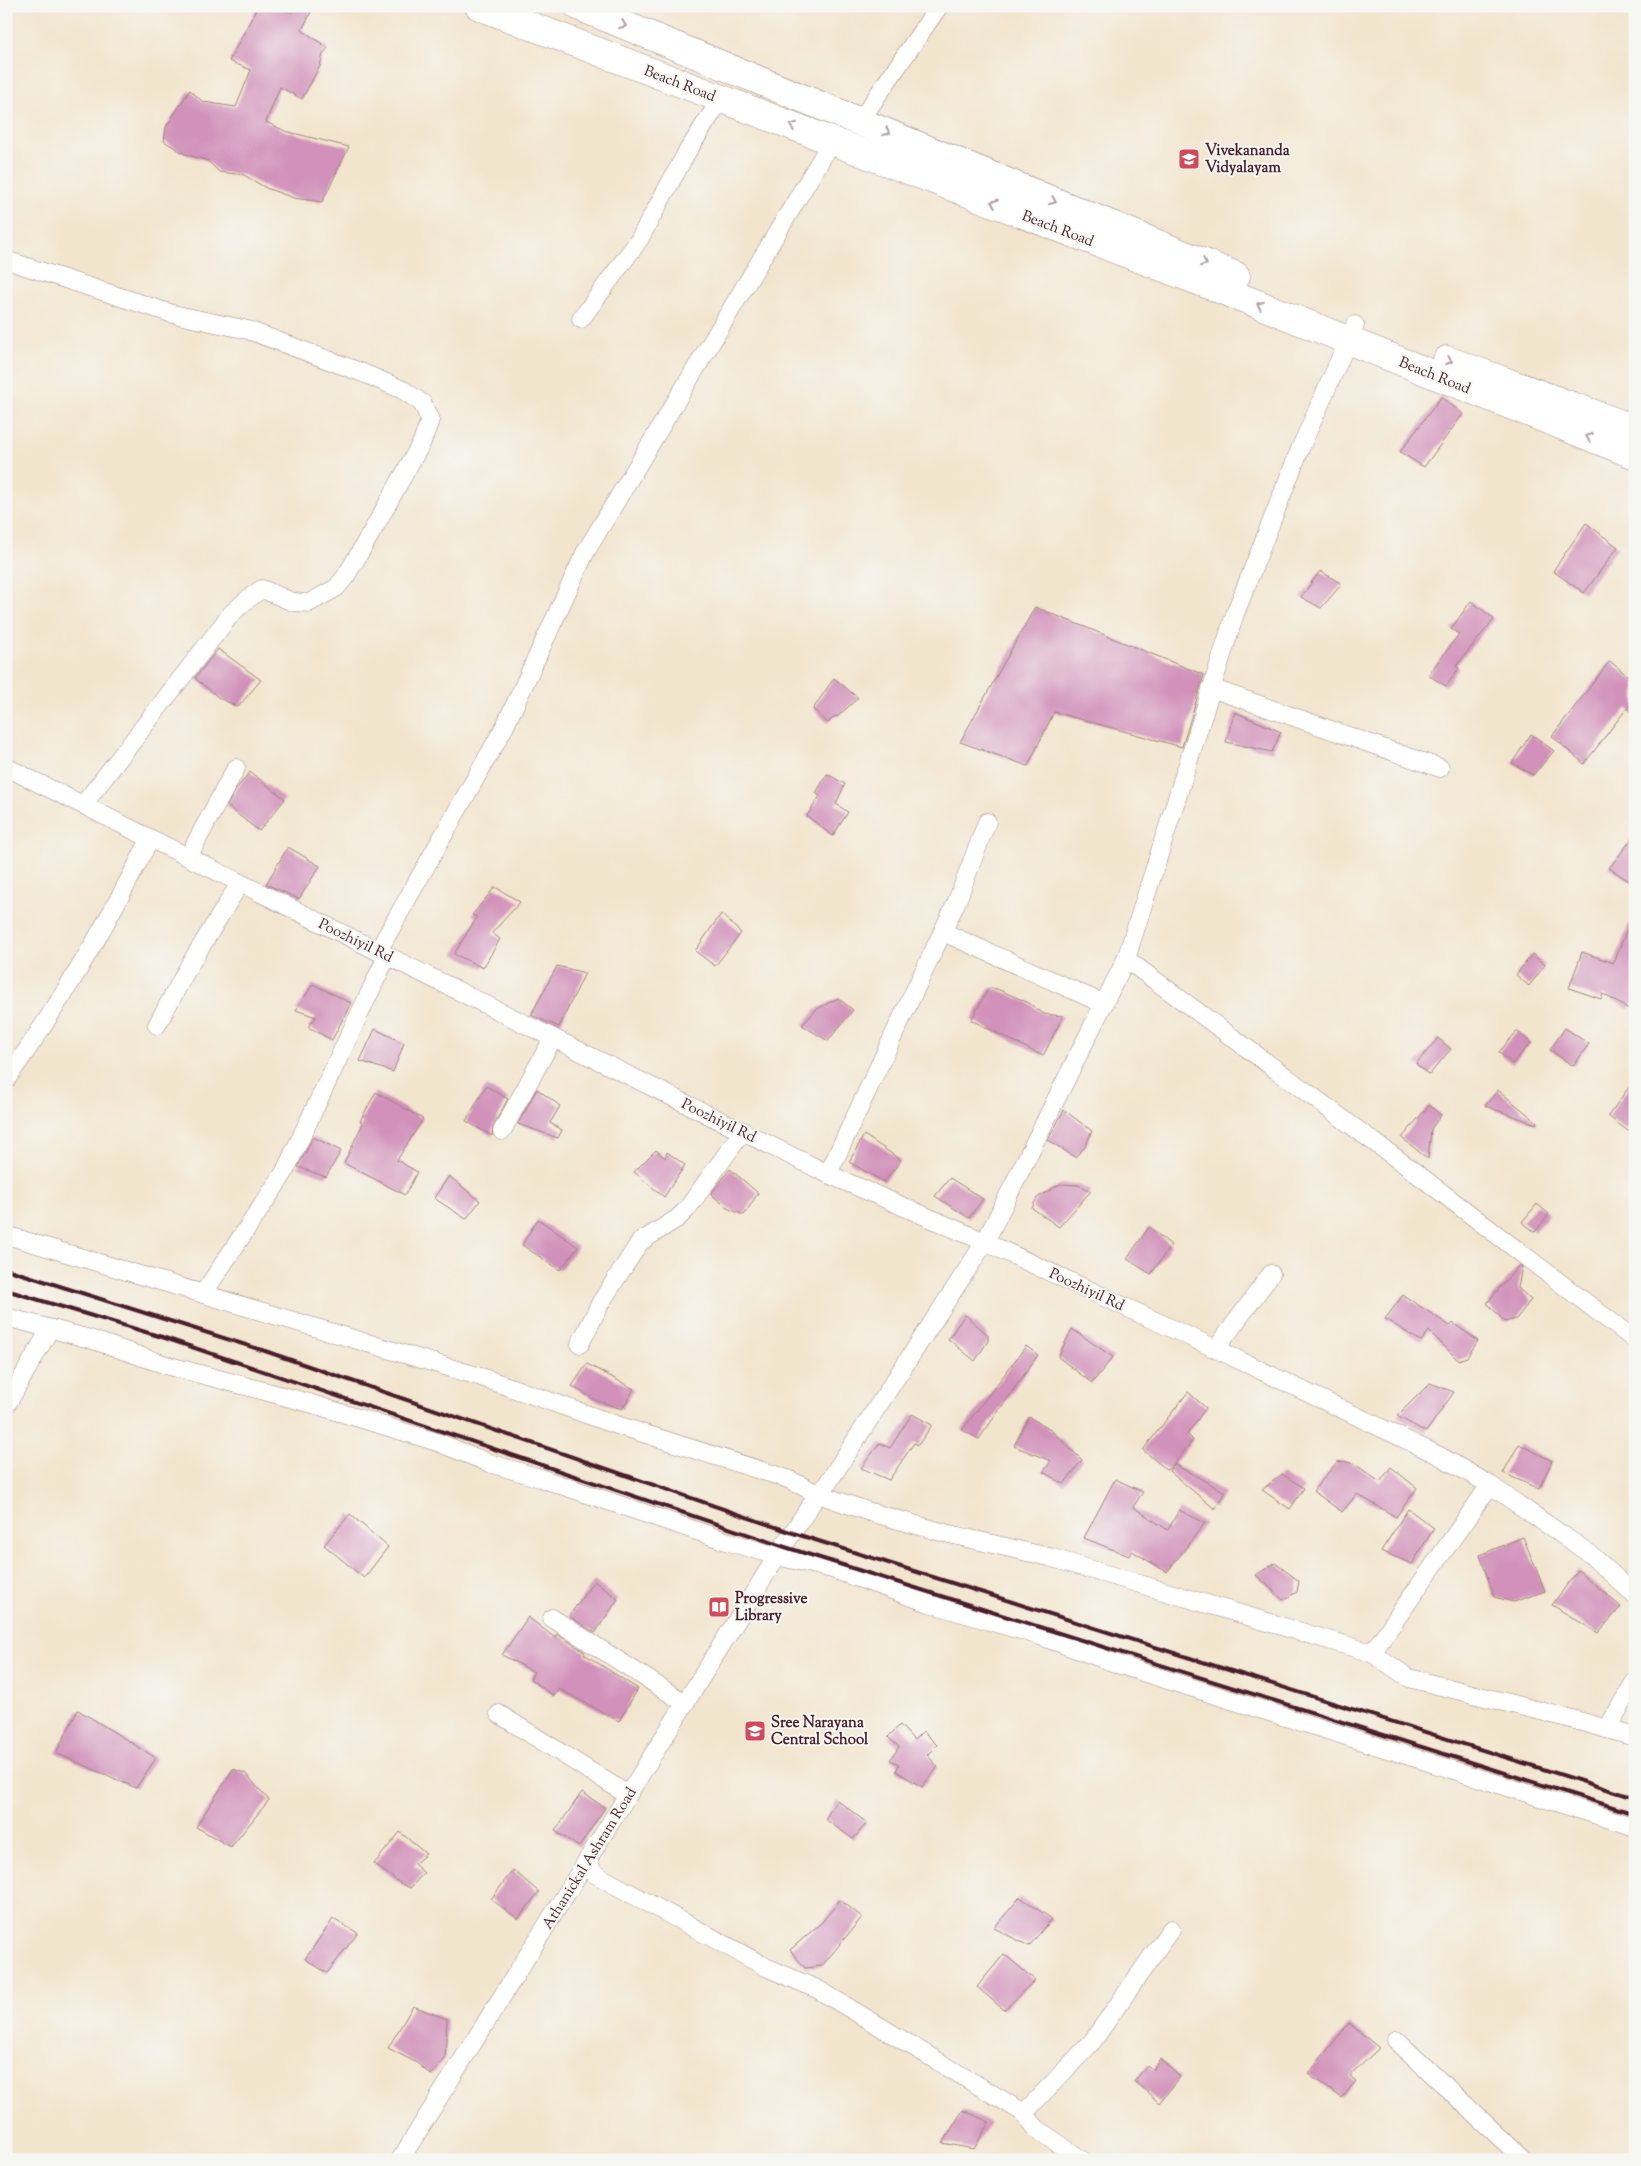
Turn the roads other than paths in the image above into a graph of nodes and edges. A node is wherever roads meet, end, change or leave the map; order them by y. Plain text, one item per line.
1 (479, 6) edge
2 (578, 6) edge
3 (939, 6) edge
4 (721, 99) junction
5 (860, 121) junction
6 (832, 141) junction
7 (6, 260) edge
8 (581, 319) dead end
9 (1351, 332) junction
10 (1635, 429) edge
11 (1635, 455) edge
12 (1211, 688) junction
13 (6, 767) edge
14 (236, 768) dead end
15 (1440, 768) dead end
16 (83, 806) junction
17 (987, 822) dead end
18 (150, 839) junction
19 (188, 857) junction
20 (240, 883) junction
21 (943, 932) junction
22 (383, 954) junction
23 (1126, 959) junction
24 (1104, 1004) junction
25 (156, 1025) dead end
26 (553, 1038) junction
27 (6, 1080) edge
28 (502, 1131) dead end
29 (743, 1131) junction
30 (828, 1174) junction
31 (6, 1235) edge
32 (985, 1242) junction
33 (1271, 1274) dead end
34 (203, 1294) junction
35 (6, 1317) edge
36 (50, 1328) junction
37 (1635, 1340) edge
38 (580, 1344) dead end
39 (1216, 1349) junction
40 (6, 1406) edge
41 (1490, 1485) junction
42 (818, 1494) junction
43 (777, 1556) junction
44 (1635, 1595) edge
45 (552, 1618) dead end
46 (1372, 1653) junction
47 (1635, 1681) edge
48 (685, 1703) junction
49 (499, 1714) dead end
50 (1607, 1729) junction
51 (1635, 1737) edge
52 (628, 1795) junction
53 (1635, 1827) edge
54 (588, 1859) junction
55 (1171, 1929) dead end
56 (1396, 2040) dead end
57 (1024, 2113) junction
58 (400, 2160) edge
59 (1082, 2160) edge
60 (1524, 2160) edge

1 - 4 main road, Beach Road
2 -> 5 main road
3 - 5 street
6 -> 4 main road, Beach Road
4 - 8 street
5 -> 9 main road
9 -> 6 main road, Beach Road
6 - 22 street
7 - 16 street
9 -> 10 main road
11 -> 9 main road, Beach Road
9 - 12 street, Athanickal Ashram Road
12 - 15 street
12 - 23 street, Athanickal Ashram Road
13 - 16 street, Poozhiyil Rd
14 - 19 street
16 - 18 street, Poozhiyil Rd
17 - 21 street
18 - 19 street, Poozhiyil Rd
18 - 27 street
19 - 20 street, Poozhiyil Rd
20 - 22 street, Poozhiyil Rd
20 - 25 street
21 - 24 street
21 - 30 street
22 - 26 street, Poozhiyil Rd
22 - 34 street
23 - 24 street, Athanickal Ashram Road
23 - 37 street
24 - 32 street, Athanickal Ashram Road
26 - 28 street
26 - 29 street, Poozhiyil Rd
29 - 30 street, Poozhiyil Rd
29 - 38 street
30 - 32 street, Poozhiyil Rd
31 - 34 street
32 - 39 street, Poozhiyil Rd
32 - 42 street, Athanickal Ashram Road
33 - 39 street
34 - 42 street
35 - 36 street
36 - 40 street
36 - 43 street
39 - 41 street, Poozhiyil Rd
41 - 44 street, Poozhiyil Rd
41 - 46 street
42 - 43 street, Athanickal Ashram Road
42 - 46 street
43 - 48 street, Athanickal Ashram Road
43 - 53 street
45 - 48 street
46 - 50 street
47 - 50 street
48 - 52 street, Athanickal Ashram Road
49 - 52 street
50 - 51 street
52 - 54 street, Athanickal Ashram Road
54 - 57 street
54 - 58 street, Athanickal Ashram Road
55 - 57 street
56 - 60 street
57 - 59 street

